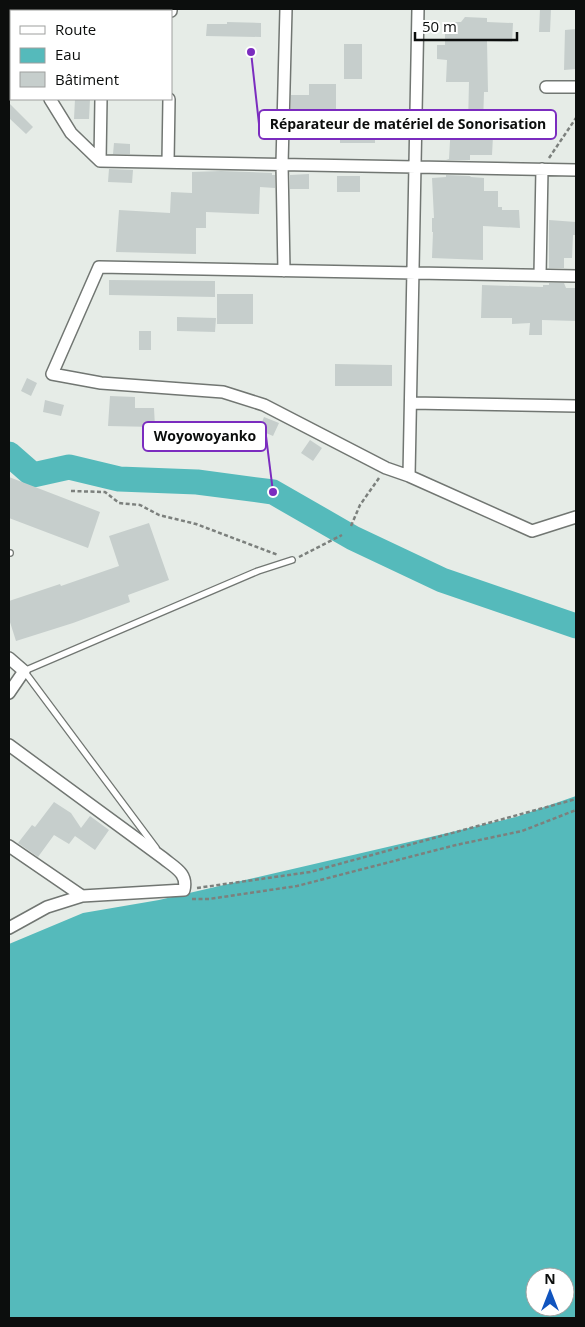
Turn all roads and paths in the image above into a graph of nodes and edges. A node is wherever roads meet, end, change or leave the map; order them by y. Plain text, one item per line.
1 (286, 9) edge
2 (418, 9) edge
3 (546, 87) dead end
4 (576, 87) edge
5 (51, 100) edge
6 (101, 100) edge
7 (169, 100) edge
8 (576, 118) edge
9 (100, 161) junction
10 (168, 162) junction
11 (282, 164) junction
12 (415, 167) junction
13 (542, 169) junction
14 (576, 170) edge
15 (284, 271) junction
16 (413, 273) junction
17 (540, 276) junction
18 (576, 276) edge
19 (410, 403) junction
20 (576, 406) edge
21 (386, 468) junction
22 (409, 476) junction
23 (71, 491) dead end
24 (576, 516) edge
25 (351, 526) dead end
26 (342, 534) dead end
27 (292, 560) junction
28 (9, 658) edge
29 (24, 671) junction
30 (9, 693) edge
31 (9, 746) edge
32 (576, 799) edge
33 (576, 810) edge
34 (9, 846) edge
35 (163, 858) junction
36 (184, 890) junction
37 (82, 896) junction
38 (9, 928) edge

1 - 11 street
2 - 12 street
3 - 4 street
5 - 9 street
6 - 9 street
7 - 10 street
8 - 13 path
9 - 10 street
10 - 11 street
11 - 12 street
11 - 15 street
12 - 13 street
12 - 16 street
13 - 14 street
13 - 17 street
15 - 16 street
15 - 21 street
16 - 17 street
16 - 19 street
17 - 18 street
19 - 20 street
19 - 22 street
21 - 22 street
21 - 25 path
22 - 24 street
23 - 27 path
26 - 27 path
27 - 29 lane
28 - 29 street
29 - 30 street
29 - 35 lane
31 - 35 street
32 - 36 path
33 - 36 path
34 - 37 street
35 - 36 street
36 - 37 street
37 - 38 street

